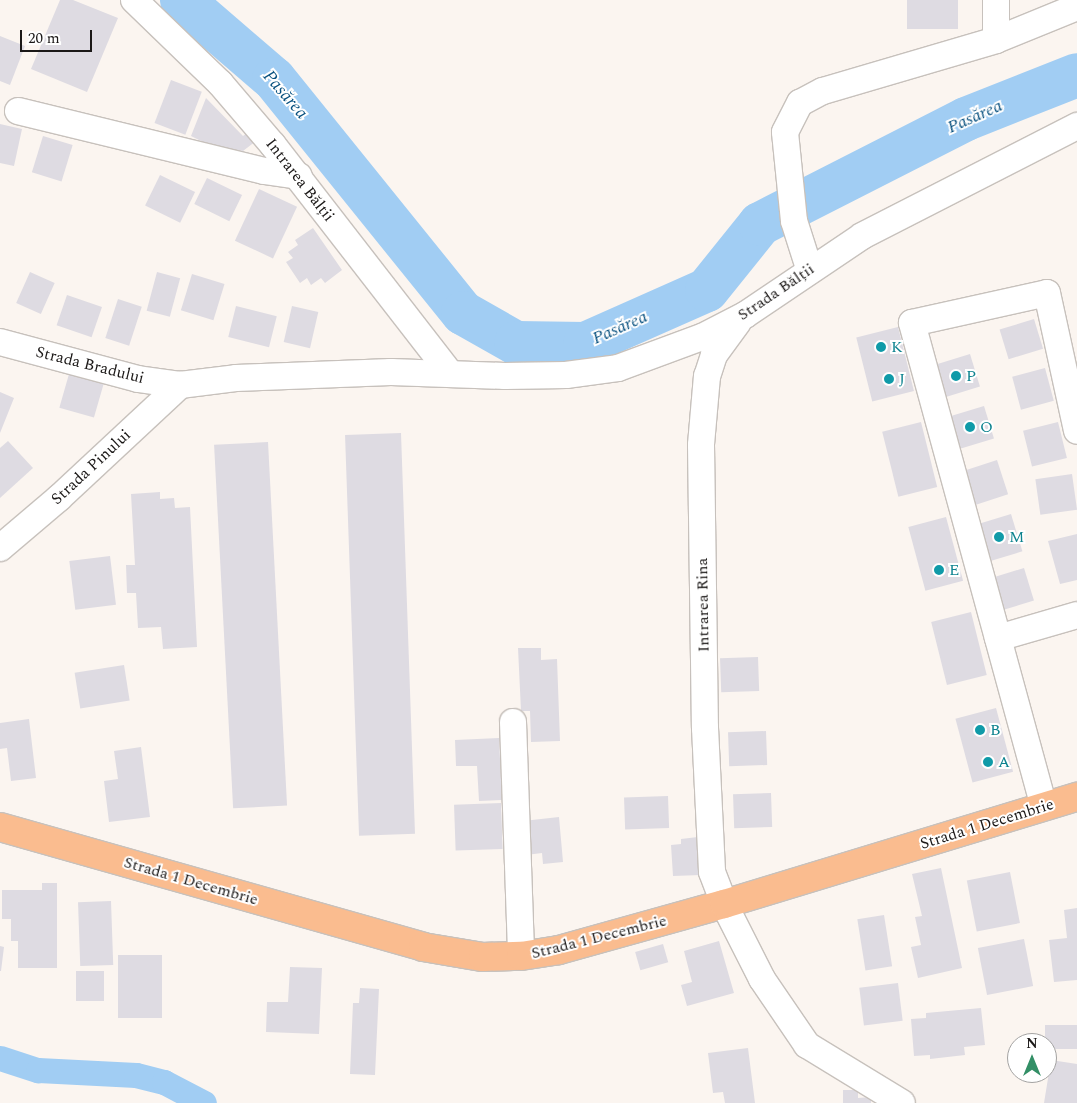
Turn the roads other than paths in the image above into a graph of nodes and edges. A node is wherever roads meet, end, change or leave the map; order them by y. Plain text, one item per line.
1 (134, 0) edge
2 (996, 0) edge
3 (1077, 7) edge
4 (996, 40) junction
5 (18, 111) dead end
6 (1077, 126) edge
7 (299, 176) junction
8 (809, 268) junction
9 (745, 315) junction
10 (0, 342) edge
11 (450, 373) junction
12 (180, 385) junction
13 (1077, 431) edge
14 (0, 548) edge
15 (1077, 615) edge
16 (998, 638) junction
17 (513, 722) dead end
18 (1077, 797) edge
19 (1044, 806) junction
20 (0, 826) edge
21 (724, 904) junction
22 (521, 956) junction
23 (902, 1103) edge

1 - 7 street, Intrarea Bălții
2 - 4 street
3 - 4 street
4 - 8 street
5 - 7 street
6 - 8 street, Strada Bălții
7 - 11 street, Intrarea Bălții
8 - 9 street, Strada Bălții
9 - 11 street, Strada Bălții
9 - 21 street, Intrarea Rina
10 - 12 street, Strada Bradului
11 - 12 street, Strada Bălții
12 - 14 street, Strada Pinului
13 - 16 street
15 - 16 street
16 - 19 street
17 - 22 street
18 - 19 main road, Strada 1 Decembrie
19 - 21 main road, Strada 1 Decembrie
20 - 22 main road, Strada 1 Decembrie
21 - 22 main road, Strada 1 Decembrie
21 - 23 street, Intrarea Rina

